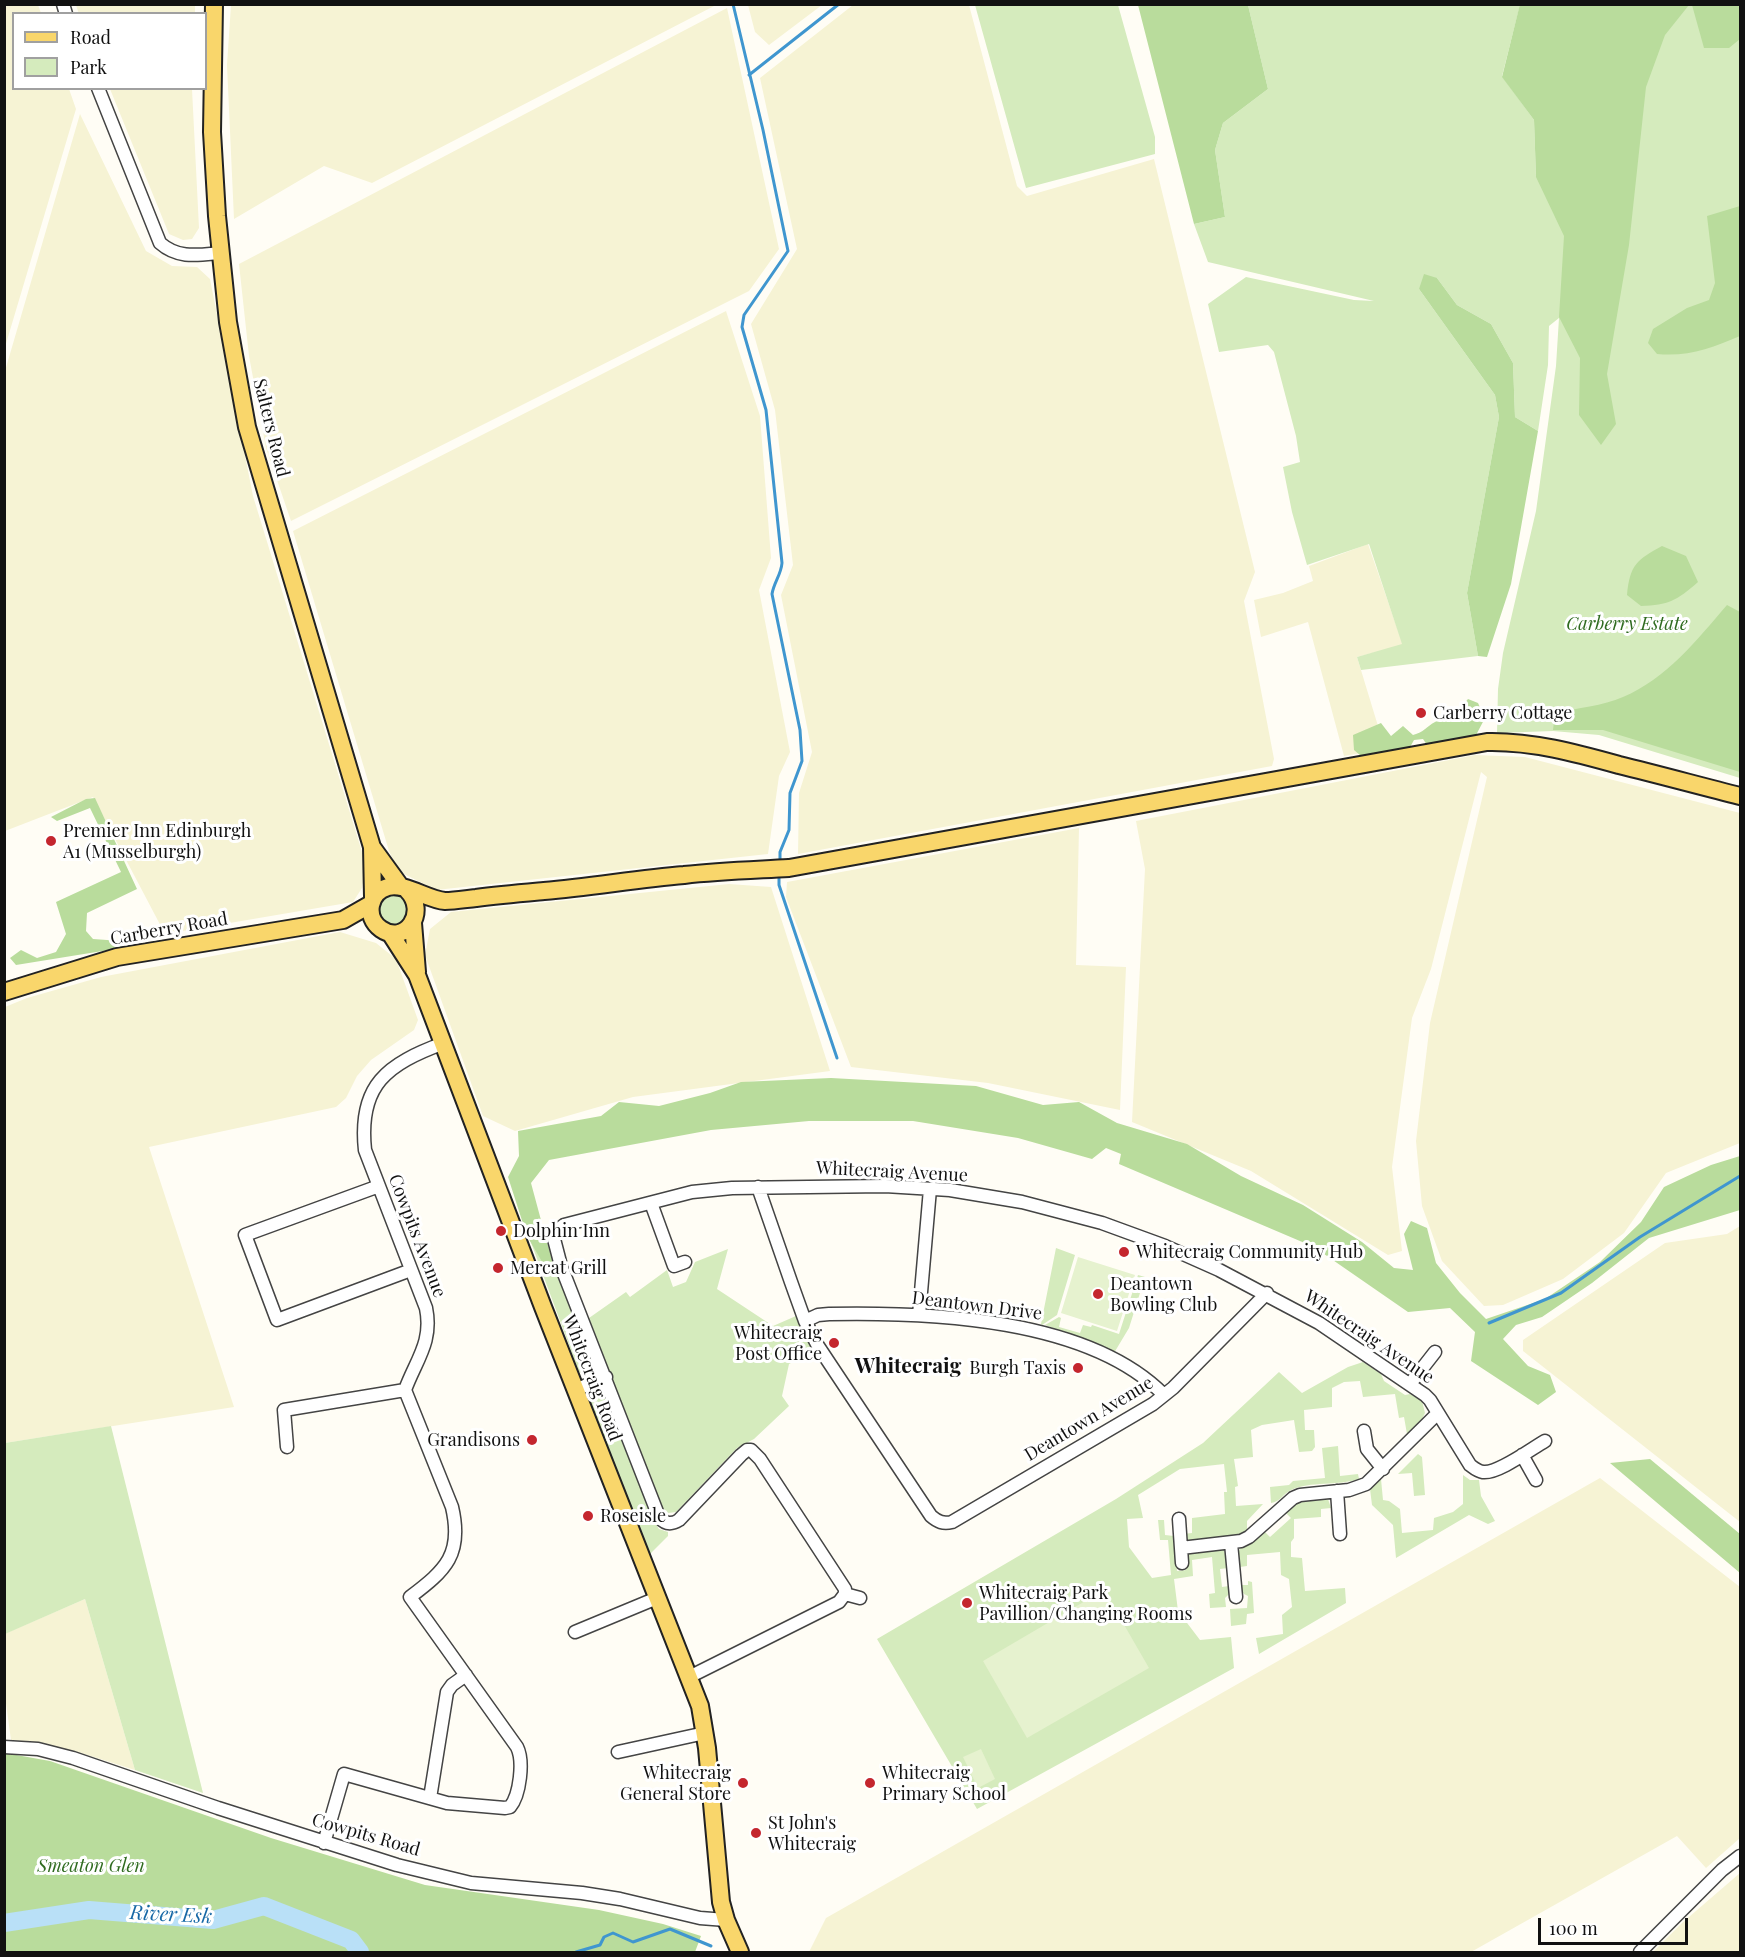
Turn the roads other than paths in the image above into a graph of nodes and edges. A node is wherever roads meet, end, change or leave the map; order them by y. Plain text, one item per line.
1 (214, 4) edge
2 (99, 90) edge
3 (220, 253) junction
4 (1740, 796) edge
5 (372, 847) junction
6 (404, 888) junction
7 (372, 901) junction
8 (443, 901) junction
9 (344, 920) junction
10 (414, 921) junction
11 (385, 930) junction
12 (417, 975) junction
13 (4, 992) edge
14 (444, 1042) junction
15 (379, 1186) junction
16 (758, 1187) junction
17 (930, 1189) junction
18 (651, 1203) junction
19 (685, 1262) dead end
20 (411, 1270) junction
21 (1267, 1293) junction
22 (919, 1315) junction
23 (806, 1321) junction
24 (1435, 1352) dead end
25 (606, 1377) junction
26 (1410, 1384) junction
27 (405, 1390) junction
28 (575, 1390) junction
29 (1164, 1395) junction
30 (1438, 1413) junction
31 (1364, 1431) dead end
32 (1545, 1441) dead end
33 (287, 1447) dead end
34 (1522, 1455) junction
35 (1383, 1469) junction
36 (1536, 1480) dead end
37 (1337, 1491) junction
38 (1179, 1519) dead end
39 (1340, 1534) dead end
40 (1231, 1543) junction
41 (1181, 1548) junction
42 (1182, 1563) dead end
43 (845, 1594) junction
44 (860, 1598) dead end
45 (1236, 1598) dead end
46 (657, 1599) junction
47 (575, 1632) dead end
48 (466, 1675) junction
49 (689, 1677) junction
50 (705, 1733) junction
51 (4, 1747) edge
52 (618, 1752) dead end
53 (430, 1798) junction
54 (324, 1843) junction
55 (1740, 1856) edge
56 (726, 1920) junction
57 (740, 1953) edge
58 (1640, 1953) edge

1 - 3 main road, Salters Road
2 - 3 street
3 - 5 main road, Salters Road
4 - 8 main road
5 - 6 main road, Salters Road
5 - 7 main road, Salters Road
6 - 7 main road
6 - 8 main road
6 - 10 main road
7 - 9 main road, Carberry Road
7 - 11 main road
8 - 10 main road
9 - 11 main road, Carberry Road
9 - 13 main road, Carberry Road
10 - 11 main road
10 - 12 main road
11 - 12 main road
12 - 14 main road, Whitecraig Road
14 - 15 street, Cowpits Avenue
14 - 28 main road, Whitecraig Road
15 - 20 street, Cowpits Avenue
15 - 20 street
16 - 17 street, Whitecraig Avenue
16 - 18 street, Whitecraig Avenue
16 - 23 street
17 - 21 street, Whitecraig Avenue
17 - 22 street
18 - 19 street
18 - 25 street, Whitecraig Avenue
20 - 27 street, Cowpits Avenue
21 - 26 street, Whitecraig Avenue
21 - 29 street, Deantown Avenue
22 - 23 street, Deantown Drive
22 - 29 street, Deantown Drive
23 - 29 street, Deantown Avenue
24 - 26 street
25 - 28 street
25 - 43 street
26 - 30 street, Whitecraig Avenue
27 - 33 street
27 - 48 street
28 - 46 main road, Whitecraig Road
30 - 34 street, Whitecraig Avenue
30 - 35 street
31 - 35 street
32 - 34 street, Whitecraig Avenue
34 - 36 street
35 - 37 street
37 - 39 street
37 - 40 street
38 - 41 street
40 - 41 street
40 - 45 street
41 - 42 street
43 - 44 street
43 - 49 street
46 - 47 street
46 - 49 main road, Whitecraig Road
48 - 53 street
48 - 53 street
49 - 50 main road, Whitecraig Road
50 - 52 street
50 - 56 main road, Whitecraig Road
51 - 54 street, Cowpits Road
53 - 54 street
54 - 56 street, Cowpits Road
55 - 58 street
56 - 57 main road

